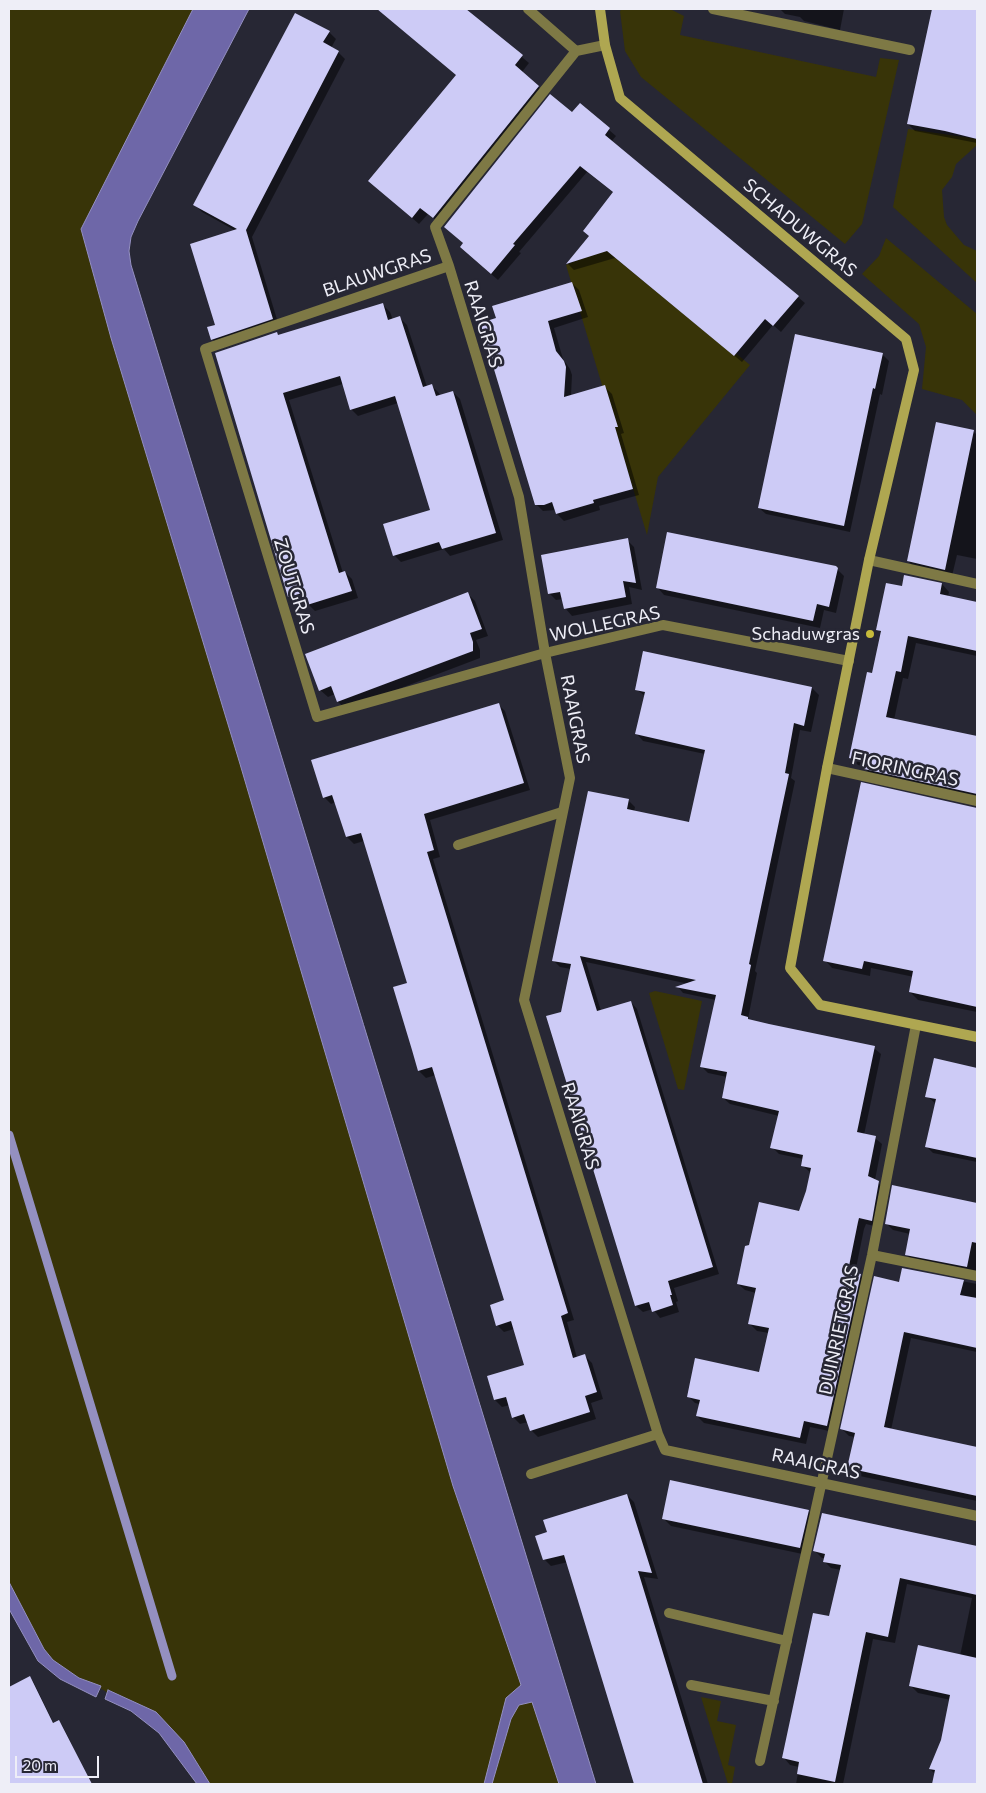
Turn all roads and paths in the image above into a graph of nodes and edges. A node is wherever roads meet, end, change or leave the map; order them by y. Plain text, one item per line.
1 (528, 9) edge
2 (600, 9) edge
3 (713, 9) edge
4 (605, 45) junction
5 (910, 50) dead end
6 (576, 51) junction
7 (449, 266) junction
8 (315, 311) joint
9 (869, 560) junction
10 (977, 584) edge
11 (545, 653) junction
12 (849, 661) junction
13 (827, 768) junction
14 (977, 801) edge
15 (562, 812) junction
16 (458, 845) dead end
17 (916, 1025) junction
18 (977, 1037) edge
19 (872, 1255) junction
20 (977, 1276) edge
21 (658, 1434) junction
22 (531, 1474) dead end
23 (822, 1482) junction
24 (977, 1516) edge
25 (669, 1613) dead end
26 (787, 1641) junction
27 (691, 1685) dead end
28 (774, 1700) junction
29 (760, 1761) dead end

1 - 6 street
2 - 4 street, SCHADUWGRAS
3 - 5 street
4 - 6 street
4 - 9 street, SCHADUWGRAS
6 - 7 street, RAAIGRAS
7 - 8 street, BLAUWGRAS
7 - 11 street, RAAIGRAS
8 - 11 street, ZOUTGRAS
9 - 10 street
9 - 12 street, SCHADUWGRAS
11 - 12 street, WOLLEGRAS
11 - 15 street, RAAIGRAS
12 - 13 street, SCHADUWGRAS
13 - 14 street, FIORINGRAS
13 - 17 street, SCHADUWGRAS
15 - 16 street
15 - 21 street, RAAIGRAS
17 - 18 street, SCHADUWGRAS
17 - 19 street, DUINRIETGRAS
19 - 20 street
19 - 23 street, DUINRIETGRAS
21 - 22 street
21 - 23 street, RAAIGRAS
23 - 24 street, RAAIGRAS
23 - 26 street, DUINRIETGRAS
25 - 26 street
26 - 28 street, DUINRIETGRAS
27 - 28 street
28 - 29 street, DUINRIETGRAS

